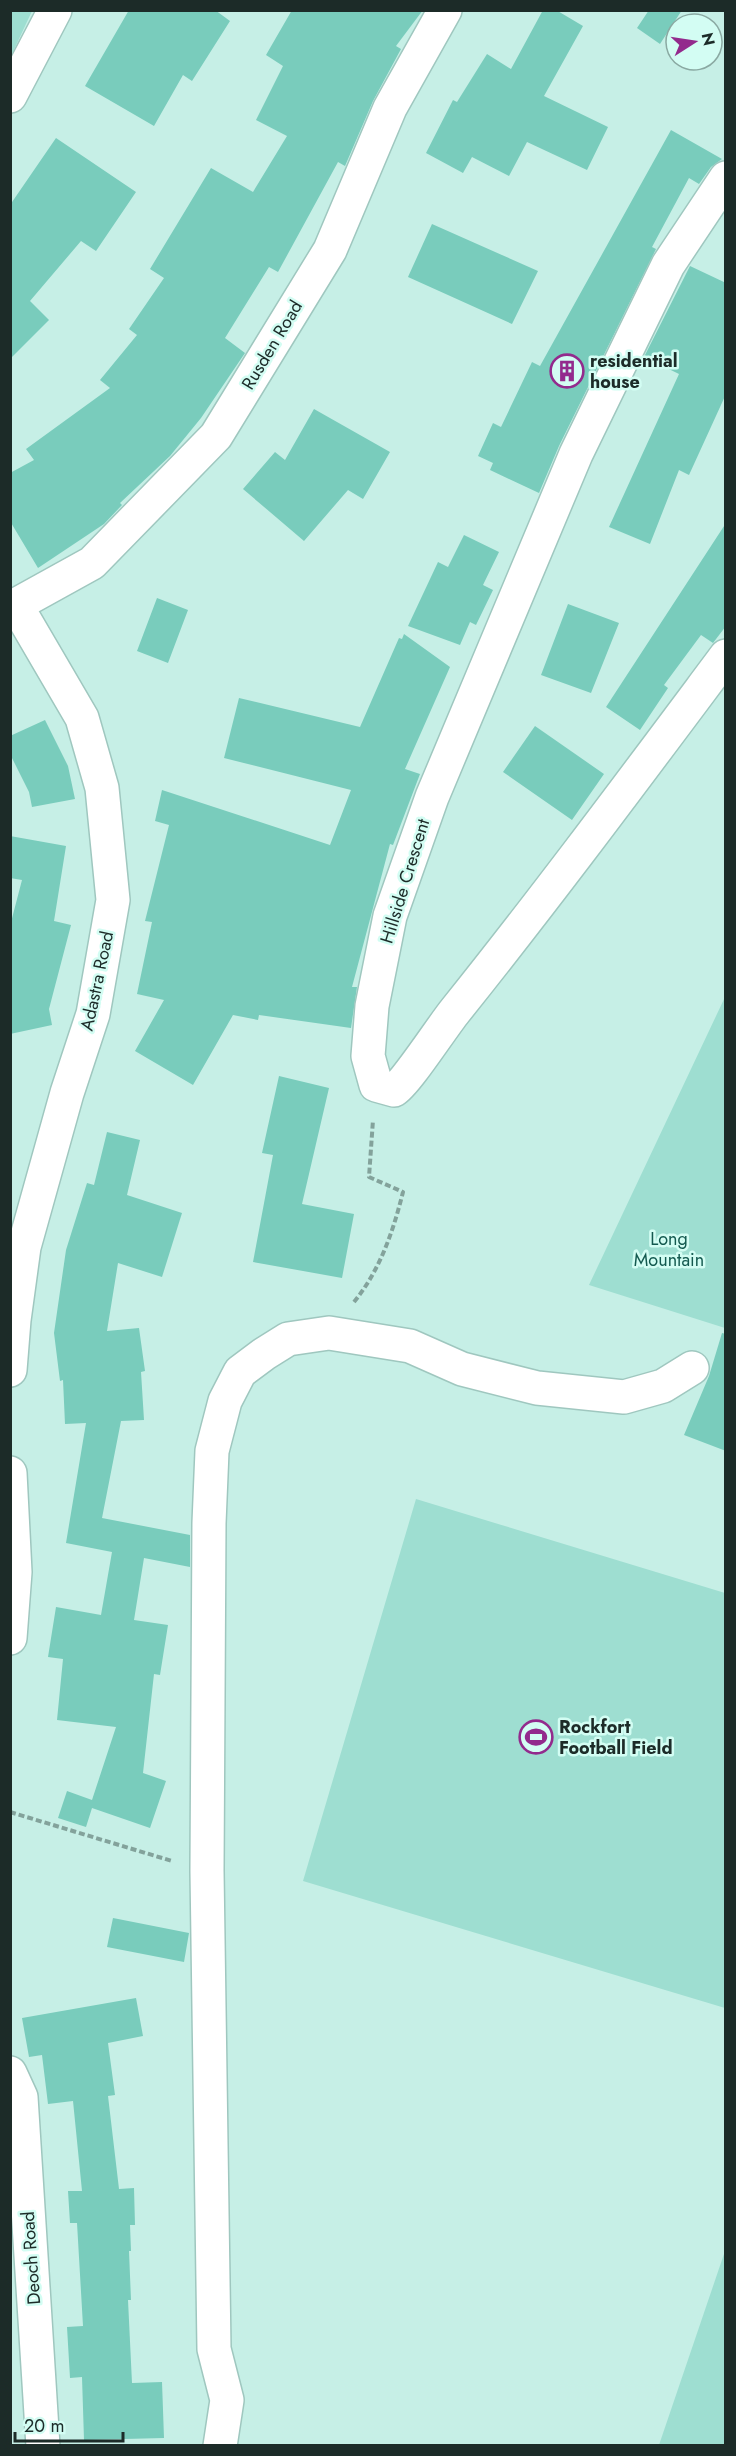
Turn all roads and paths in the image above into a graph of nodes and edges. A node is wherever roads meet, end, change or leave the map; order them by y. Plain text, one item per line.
1 (55, 10) edge
2 (445, 10) edge
3 (10, 96) edge
4 (726, 178) edge
5 (13, 605) edge
6 (726, 656) edge
7 (376, 1084) junction
8 (329, 1333) junction
9 (692, 1368) dead end
10 (10, 1370) edge
11 (10, 1473) edge
12 (10, 1638) edge
13 (10, 1812) edge
14 (207, 1871) junction
15 (10, 2073) edge
16 (43, 2445) edge
17 (220, 2445) edge

1 - 3 street
2 - 5 street, Rusden Road
4 - 7 street, Hillside Crescent
5 - 10 street, Adastra Road
6 - 7 street
7 - 8 path
8 - 9 street
8 - 14 street
11 - 12 street
13 - 14 path
14 - 17 street
15 - 16 street, Deoch Road

